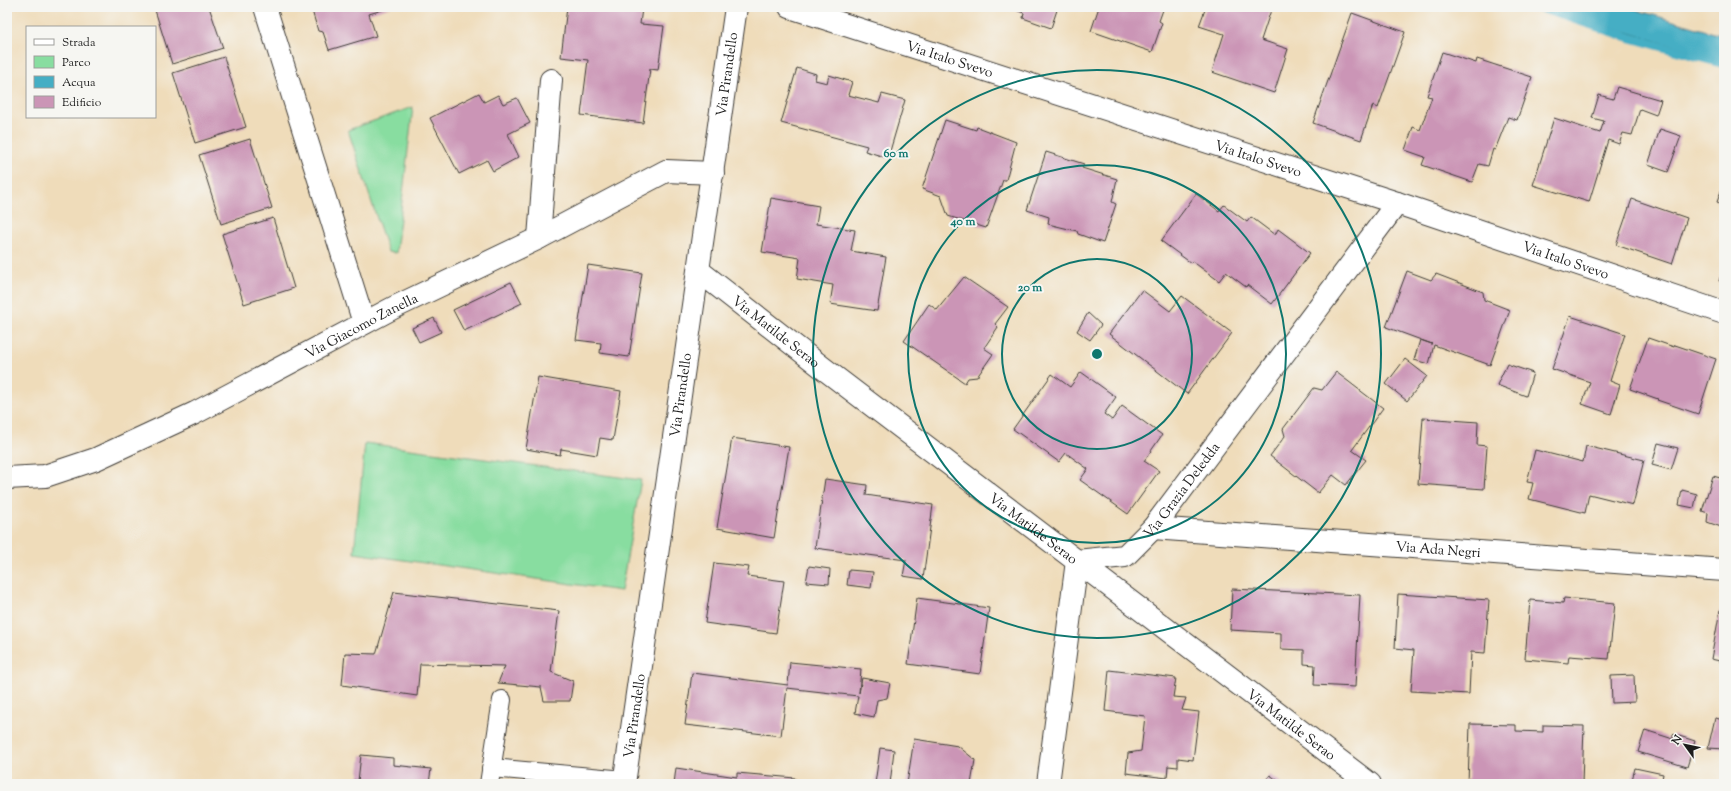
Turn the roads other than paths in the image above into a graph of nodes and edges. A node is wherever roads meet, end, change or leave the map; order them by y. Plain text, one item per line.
1 (265, 7) edge
2 (736, 7) edge
3 (790, 7) edge
4 (552, 80) dead end
5 (713, 173) junction
6 (1397, 202) junction
7 (539, 238) junction
8 (699, 271) junction
9 (1724, 313) edge
10 (364, 323) junction
11 (7, 478) edge
12 (1153, 528) junction
13 (1077, 561) junction
14 (1724, 570) edge
15 (502, 700) dead end
16 (490, 776) edge
17 (624, 782) edge
18 (1048, 784) edge
19 (1370, 784) edge

1 - 10 street
2 - 5 street, Via Pirandello
3 - 6 street, Via Italo Svevo
4 - 7 street
5 - 7 street, Via Giacomo Zanella
5 - 8 street, Via Pirandello
6 - 9 street, Via Italo Svevo
6 - 12 street, Via Grazia Deledda
7 - 10 street, Via Giacomo Zanella
8 - 13 street, Via Matilde Serao
8 - 17 street, Via Pirandello
10 - 11 street, Via Giacomo Zanella
12 - 13 street, Via Grazia Deledda
12 - 14 street, Via Ada Negri
13 - 18 street
13 - 19 street, Via Matilde Serao
15 - 16 lane
16 - 17 lane

